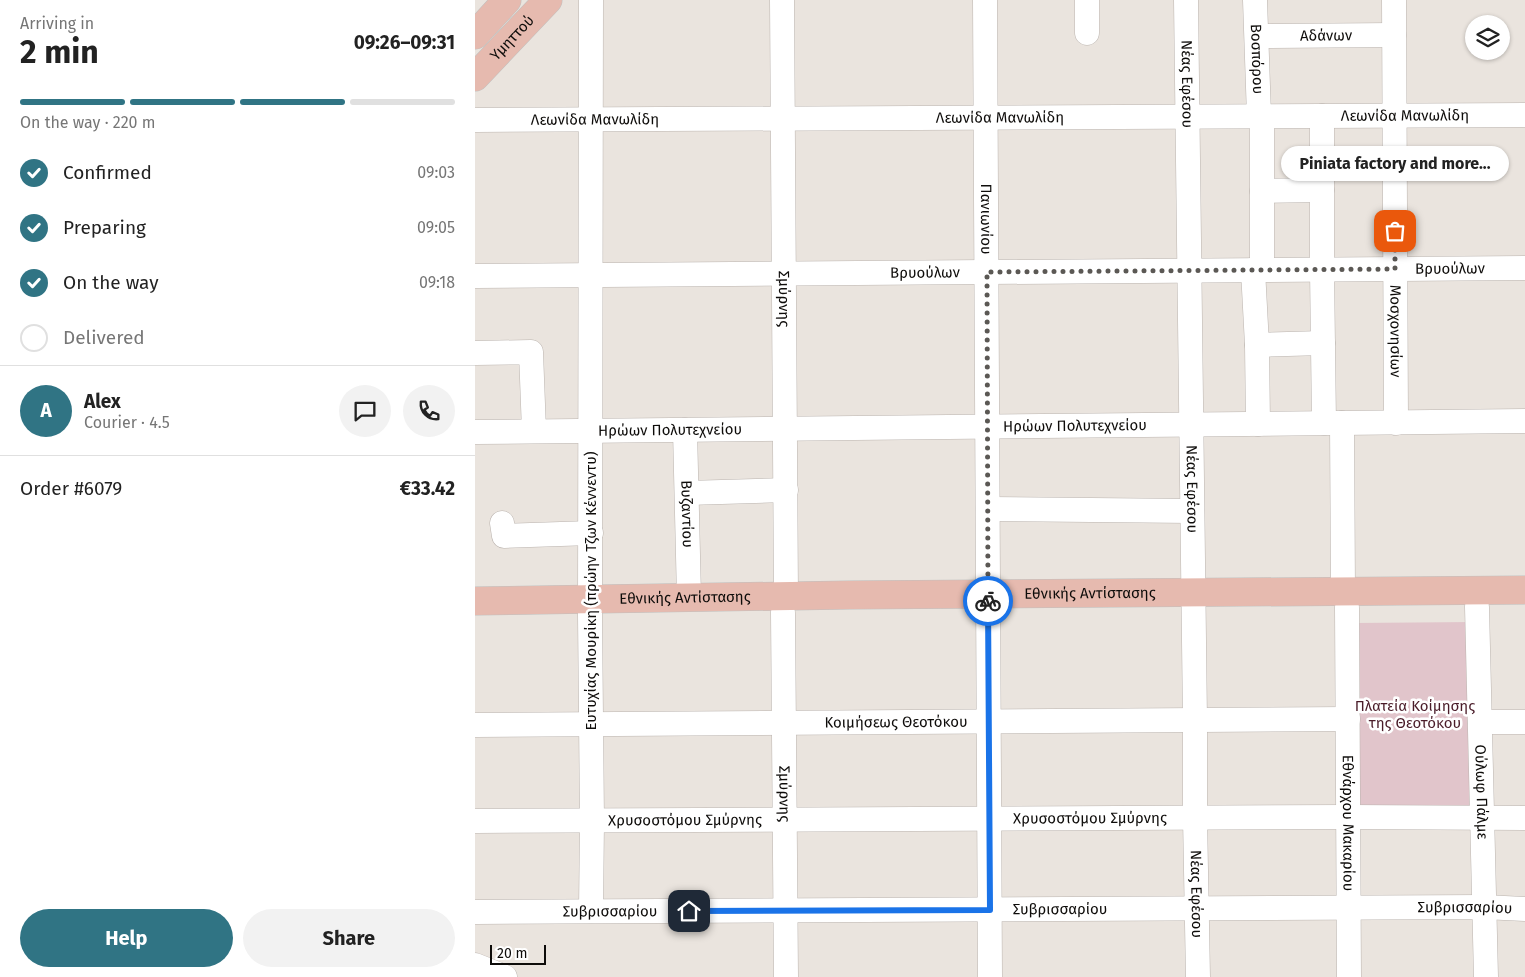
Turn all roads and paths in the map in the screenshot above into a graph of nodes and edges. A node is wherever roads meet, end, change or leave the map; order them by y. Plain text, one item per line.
1 (507, 0) edge
2 (548, 0) edge
3 (591, 0) edge
4 (782, 0) edge
5 (985, 0) edge
6 (1087, 0) edge
7 (1186, 0) edge
8 (1255, 0) edge
9 (1394, 0) edge
10 (1087, 34) dead end
11 (475, 35) edge
12 (1394, 35) junction
13 (1257, 36) junction
14 (475, 77) edge
15 (1525, 115) edge
16 (1261, 116) junction
17 (1323, 116) junction
18 (1395, 116) junction
19 (1187, 117) junction
20 (986, 118) junction
21 (783, 119) junction
22 (475, 120) edge
23 (591, 120) junction
24 (1322, 190) junction
25 (1262, 191) junction
26 (1525, 268) edge
27 (1395, 269) junction
28 (1257, 270) junction
29 (1322, 270) junction
30 (1189, 271) junction
31 (987, 272) junction
32 (784, 274) junction
33 (591, 275) junction
34 (475, 276) edge
35 (1323, 343) junction
36 (1257, 345) junction
37 (475, 353) edge
38 (1525, 421) edge
39 (1396, 422) junction
40 (1333, 423) junction
41 (1191, 424) junction
42 (1258, 424) junction
43 (987, 427) junction
44 (785, 429) junction
45 (685, 430) junction
46 (534, 431) junction
47 (591, 431) junction
48 (475, 432) edge
49 (786, 490) junction
50 (687, 493) junction
51 (988, 509) junction
52 (1192, 511) junction
53 (502, 523) dead end
54 (591, 533) junction
55 (1525, 590) edge
56 (689, 597) junction
57 (1345, 599) junction
58 (475, 601) edge
59 (1193, 601) junction
60 (988, 602) junction
61 (785, 604) junction
62 (591, 607) junction
63 (1477, 607) junction
64 (1525, 607) edge
65 (475, 618) edge
66 (1348, 720) junction
67 (1195, 721) junction
68 (989, 722) junction
69 (1480, 722) junction
70 (1525, 722) edge
71 (784, 723) junction
72 (591, 724) junction
73 (475, 725) edge
74 (1348, 816) junction
75 (1195, 817) junction
76 (1482, 817) junction
77 (989, 818) junction
78 (1525, 818) edge
79 (785, 820) junction
80 (475, 821) edge
81 (592, 821) junction
82 (1484, 907) junction
83 (1196, 908) junction
84 (1349, 908) junction
85 (1525, 909) edge
86 (787, 910) junction
87 (990, 910) junction
88 (591, 911) junction
89 (475, 912) edge
90 (475, 965) edge
91 (505, 977) edge
92 (786, 977) edge
93 (990, 977) edge
94 (1198, 977) edge
95 (1349, 977) edge
96 (1485, 977) edge

1 - 11 main road, Υμηττού
2 - 14 main road, Υμηττού
3 - 23 street, Ευτυχίας Μουρίκη (πρώην Τζων Κέννεντυ)
4 - 21 street, Σμύρνης
5 - 20 street, Πανιωνίου
6 - 10 street
7 - 19 street, Νέας Εφέσου
8 - 13 street, Βοσπόρου
9 - 12 street, Μοσχονησίων
12 - 13 street, Αδάνων
12 - 18 street, Μοσχονησίων
13 - 16 street, Βοσπόρου
15 - 18 street, Λεωνίδα Μανωλίδη
16 - 17 street, Λεωνίδα Μανωλίδη
16 - 19 street, Λεωνίδα Μανωλίδη
16 - 25 street, Βοσπόρου
17 - 18 street, Λεωνίδα Μανωλίδη
17 - 24 street, Εθνάρχου Μακαρίου
18 - 27 street, Μοσχονησίων
19 - 20 street, Λεωνίδα Μανωλίδη
19 - 30 street, Νέας Εφέσου
20 - 21 street, Λεωνίδα Μανωλίδη
20 - 31 street, Πανιωνίου
21 - 23 street, Λεωνίδα Μανωλίδη
21 - 32 street, Σμύρνης
22 - 23 street, Λεωνίδα Μανωλίδη
23 - 33 street, Ευτυχίας Μουρίκη (πρώην Τζων Κέννεντυ)
24 - 25 street
24 - 29 street, Εθνάρχου Μακαρίου
25 - 28 street, Βοσπόρου
26 - 27 street, Βρυούλων
27 - 29 street, Βρυούλων
27 - 39 street, Μοσχονησίων
28 - 29 street, Βρυούλων
28 - 30 street, Βρυούλων
28 - 36 street, Βοσπόρου
29 - 35 street, Εθνάρχου Μακαρίου
30 - 31 street, Βρυούλων
30 - 41 street, Νέας Εφέσου
31 - 32 street, Βρυούλων
31 - 43 street, Πανιωνίου
32 - 33 street, Βρυούλων
32 - 44 street, Σμύρνης
33 - 34 street, Βρυούλων
33 - 47 street, Ευτυχίας Μουρίκη (πρώην Τζων Κέννεντυ)
35 - 36 street
35 - 40 street, Εθνάρχου Μακαρίου
36 - 42 street, Βοσπόρου
37 - 46 street
38 - 39 street, Ηρώων Πολυτεχνείου
39 - 40 street, Ηρώων Πολυτεχνείου
40 - 42 street, Ηρώων Πολυτεχνείου
40 - 57 street, Εθνάρχου Μακαρίου
41 - 42 street, Ηρώων Πολυτεχνείου
41 - 43 street, Ηρώων Πολυτεχνείου
41 - 52 street, Νέας Εφέσου
43 - 44 street, Ηρώων Πολυτεχνείου
43 - 51 street, Πανιωνίου
44 - 45 street, Ηρώων Πολυτεχνείου
44 - 49 street, Σμύρνης
45 - 47 street, Ηρώων Πολυτεχνείου
45 - 50 street, Βυζαντίου
46 - 47 street, Ηρώων Πολυτεχνείου
46 - 48 street, Ηρώων Πολυτεχνείου
47 - 54 street, Ευτυχίας Μουρίκη (πρώην Τζων Κέννεντυ)
49 - 50 street
49 - 61 street, Σμύρνης
50 - 56 street, Βυζαντίου
51 - 52 street
51 - 60 street, Πανιωνίου
52 - 59 street, Νέας Εφέσου
53 - 54 street
54 - 62 street, Ευτυχίας Μουρίκη (πρώην Τζων Κέννεντυ)
55 - 57 main road, Εθνικής Αντίστασης
56 - 61 main road, Εθνικής Αντίστασης
56 - 62 main road, Εθνικής Αντίστασης
57 - 59 main road, Εθνικής Αντίστασης
57 - 63 main road, Εθνικής Αντίστασης
57 - 66 street, Εθνάρχου Μακαρίου
58 - 62 main road, Εθνικής Αντίστασης
59 - 60 main road, Εθνικής Αντίστασης
59 - 67 street, Νέας Εφέσου
60 - 61 main road, Εθνικής Αντίστασης
60 - 68 street, Πανιωνίου
61 - 62 main road, Εθνικής Αντίστασης
61 - 71 street, Σμύρνης
62 - 65 main road, Εθνικής Αντίστασης
62 - 72 street, Ευτυχίας Μουρίκη (πρώην Τζων Κέννεντυ)
63 - 64 main road, Εθνικής Αντίστασης
63 - 69 street, Ούλωφ Πάλμε
66 - 67 street, Κοιμήσεως Θεοτόκου
66 - 74 street, Εθνάρχου Μακαρίου
67 - 68 street, Κοιμήσεως Θεοτόκου
67 - 75 street, Νέας Εφέσου
68 - 71 street, Κοιμήσεως Θεοτόκου
68 - 77 street, Πανιωνίου
69 - 70 street
69 - 76 street, Ούλωφ Πάλμε
71 - 72 street, Κοιμήσεως Θεοτόκου
71 - 79 street, Σμύρνης
72 - 73 street, Κοιμήσεως Θεοτόκου
72 - 81 street, Ευτυχίας Μουρίκη (πρώην Τζων Κέννεντυ)
74 - 75 street, Χρυσοστόμου Σμύρνης
74 - 76 street, Χρυσοστόμου Σμύρνης
74 - 84 street, Εθνάρχου Μακαρίου
75 - 77 street, Χρυσοστόμου Σμύρνης
75 - 83 street, Νέας Εφέσου
76 - 78 street, Χρυσοστόμου Σμύρνης
76 - 82 street, Ούλωφ Πάλμε
77 - 79 street, Χρυσοστόμου Σμύρνης
77 - 87 street, Πανιωνίου
79 - 81 street, Χρυσοστόμου Σμύρνης
79 - 86 street, Σμύρνης
80 - 81 street, Χρυσοστόμου Σμύρνης
81 - 88 street, Ευτυχίας Μουρίκη (πρώην Τζων Κέννεντυ)
82 - 84 street, Συβρισσαρίου
82 - 85 street, Συβρισσαρίου
82 - 96 street, Ούλωφ Πάλμε
83 - 84 street, Συβρισσαρίου
83 - 87 street, Συβρισσαρίου
83 - 94 street, Νέας Εφέσου
84 - 95 street, Εθνάρχου Μακαρίου
86 - 87 street, Συβρισσαρίου
86 - 88 street, Συβρισσαρίου
86 - 92 street, Σμύρνης
87 - 93 street, Πανιωνίου
88 - 89 street, Συβρισσαρίου
90 - 91 street

